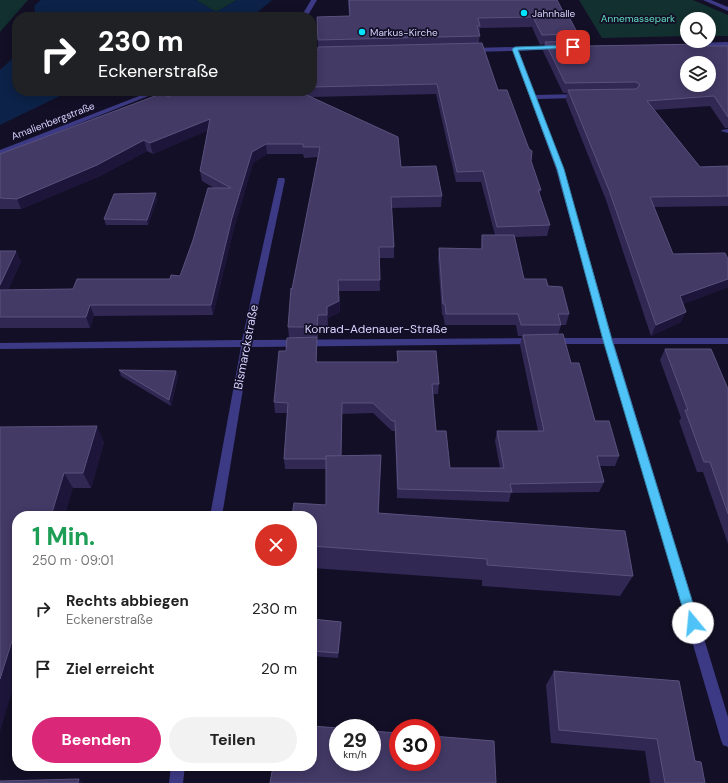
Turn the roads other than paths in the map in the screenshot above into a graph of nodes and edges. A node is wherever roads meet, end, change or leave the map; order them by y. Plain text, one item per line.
1 (314, 0) edge
2 (706, 0) edge
3 (728, 10) edge
4 (307, 12) edge
5 (716, 44) edge
6 (728, 44) edge
7 (562, 47) edge
8 (515, 49) junction
9 (468, 50) edge
10 (145, 96) edge
11 (587, 96) edge
12 (533, 97) junction
13 (0, 153) edge
14 (281, 180) dead end
15 (608, 340) junction
16 (728, 341) edge
17 (246, 343) junction
18 (0, 346) edge
19 (217, 511) edge
20 (728, 740) edge
21 (177, 771) edge
22 (176, 783) edge

1 - 4 street
2 - 3 street
5 - 6 street
7 - 8 street
8 - 9 street
8 - 12 street
10 - 13 street, Amalienbergstraße
11 - 12 street
12 - 15 street
14 - 17 street, Bismarckstraße
15 - 16 street, Konrad-Adenauer-Straße
15 - 17 street, Konrad-Adenauer-Straße
15 - 20 street
17 - 18 street, Konrad-Adenauer-Straße
17 - 19 street, Bismarckstraße
21 - 22 street

